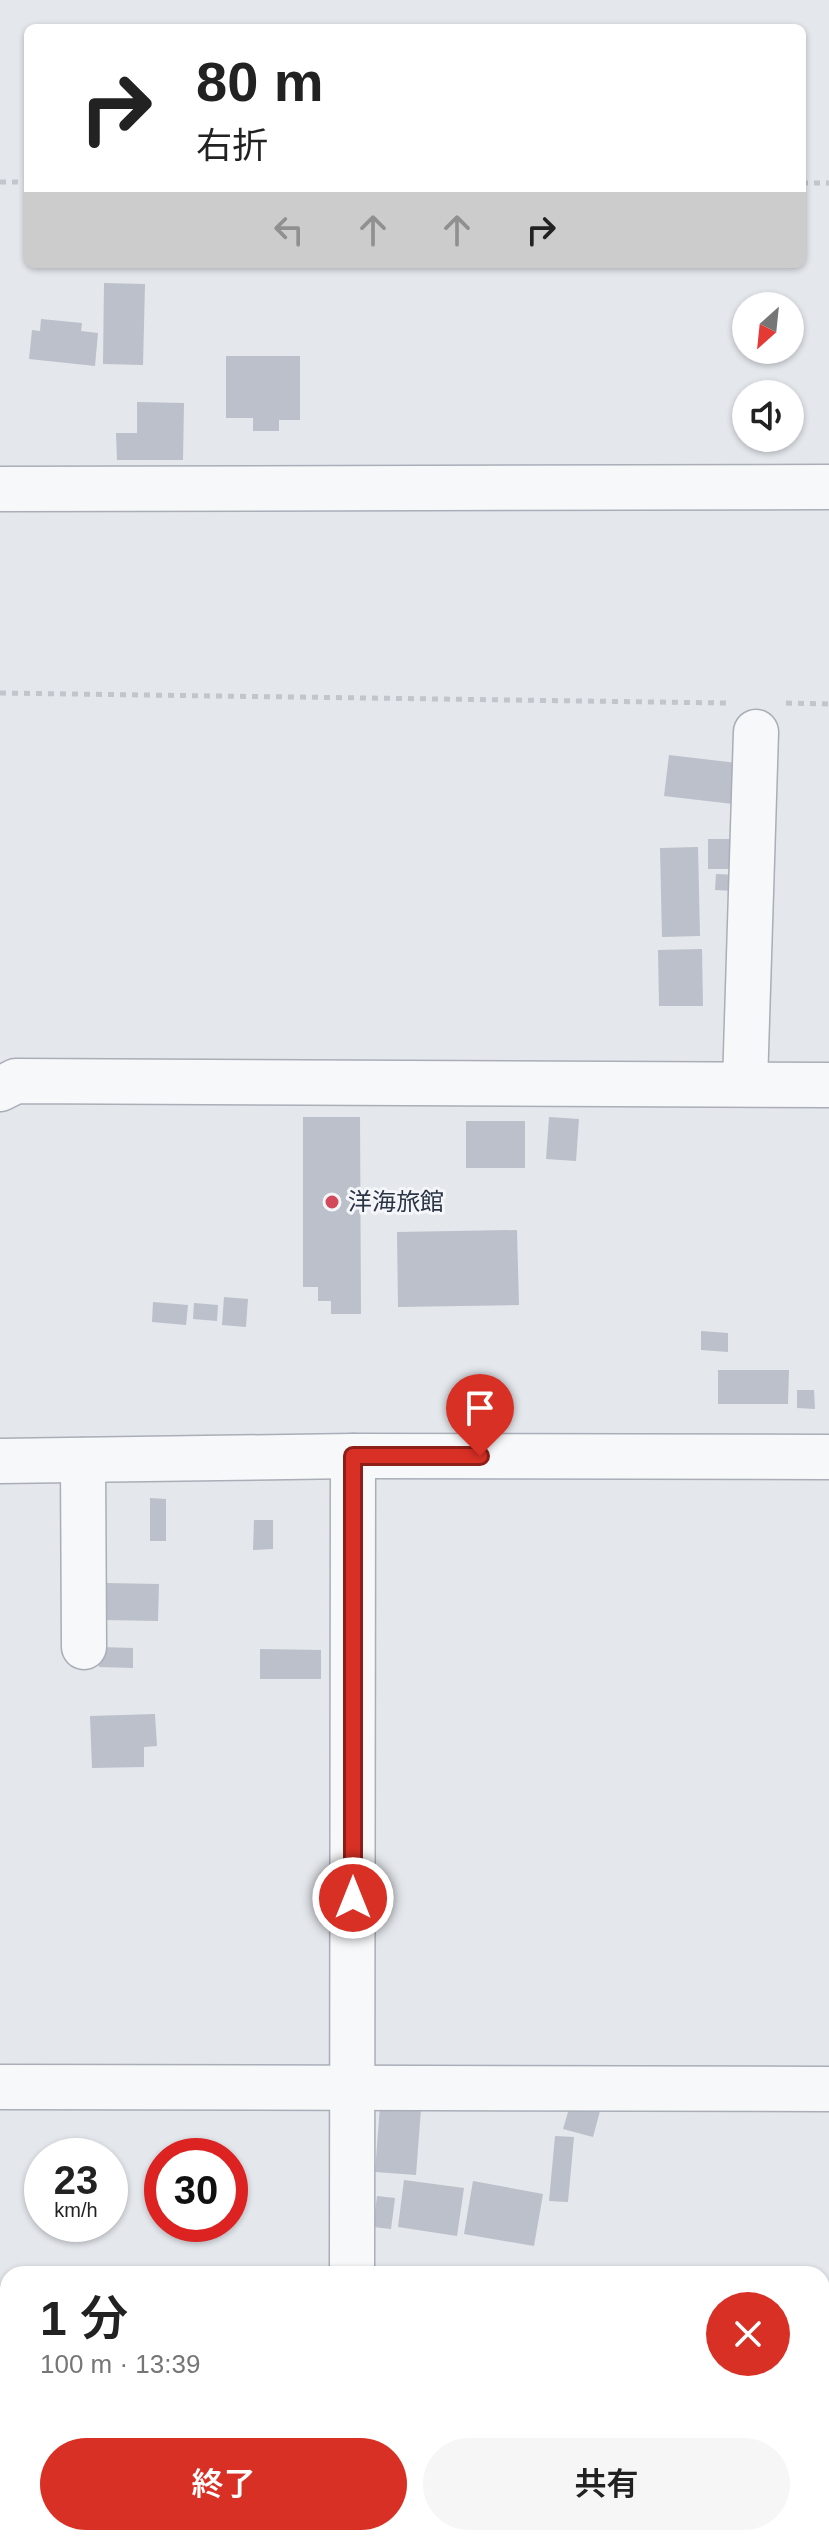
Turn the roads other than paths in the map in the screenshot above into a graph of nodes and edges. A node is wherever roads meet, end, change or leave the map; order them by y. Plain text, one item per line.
1 (829, 487) edge
2 (0, 489) edge
3 (757, 713) road end
4 (745, 1084) junction
5 (829, 1085) edge
6 (0, 1089) edge
7 (353, 1456) junction
8 (829, 1457) edge
9 (83, 1460) junction
10 (0, 1461) edge
11 (84, 1647) dead end
12 (0, 2087) edge
13 (352, 2087) junction
14 (829, 2089) edge
15 (352, 2266) edge

1 - 2 street
3 - 4 street
4 - 5 street
4 - 6 street
7 - 8 street
7 - 9 street
7 - 13 street
9 - 10 street
9 - 11 street
12 - 13 street
13 - 14 street
13 - 15 street

